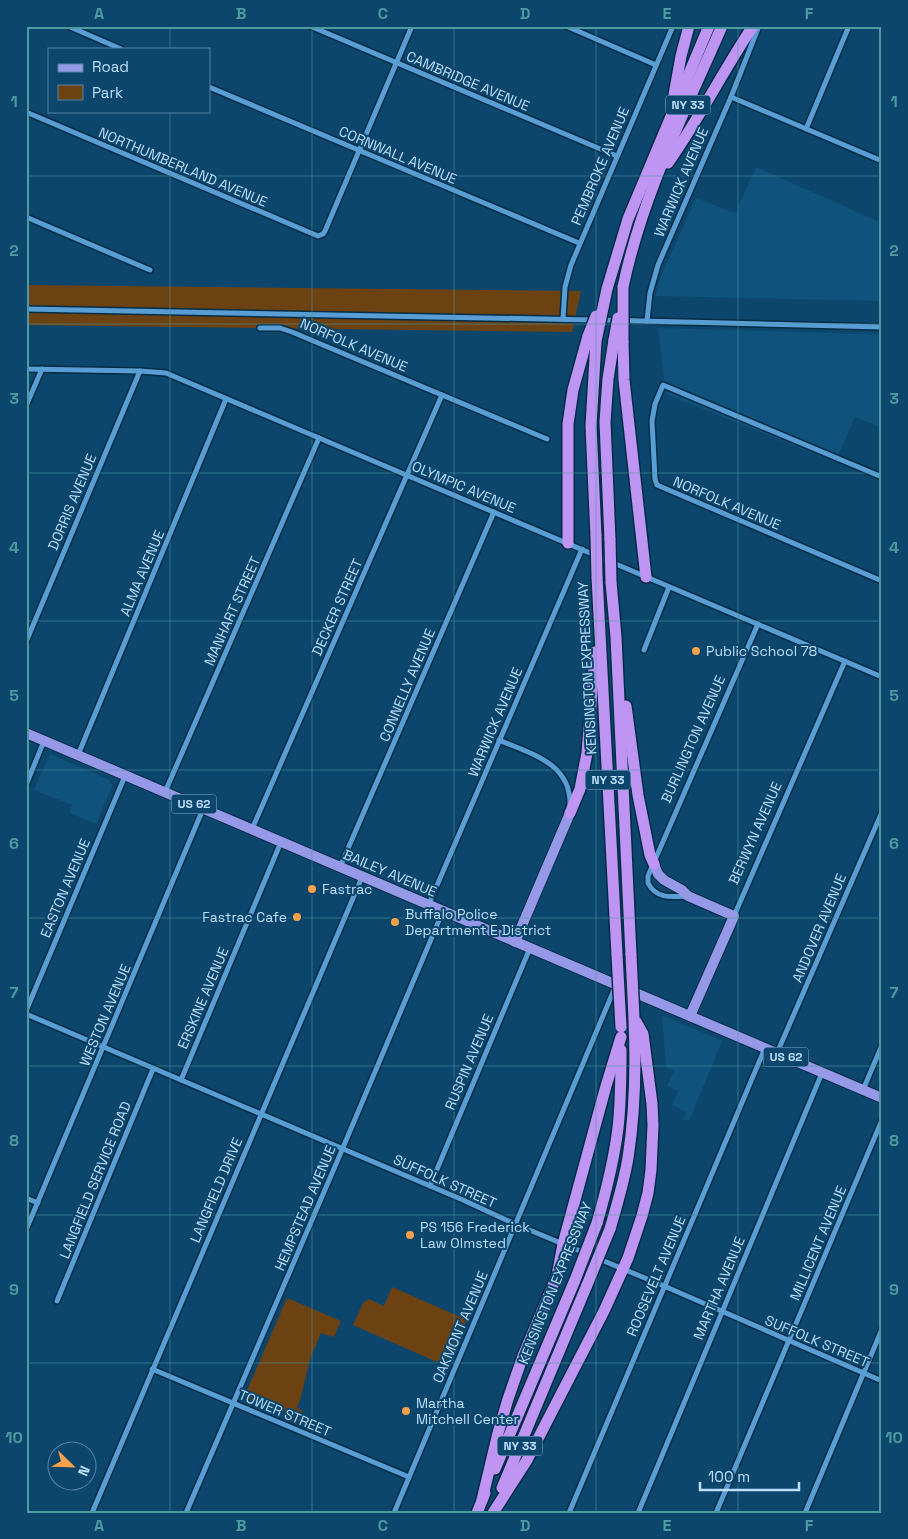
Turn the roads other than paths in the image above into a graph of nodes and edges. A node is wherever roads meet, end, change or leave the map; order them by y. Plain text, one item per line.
1 (68, 26) edge
2 (310, 26) edge
3 (412, 26) edge
4 (566, 26) edge
5 (585, 26) edge
6 (673, 26) edge
7 (689, 26) edge
8 (709, 26) edge
9 (722, 26) edge
10 (753, 26) edge
11 (759, 26) edge
12 (849, 26) edge
13 (582, 32) junction
14 (119, 48) edge
15 (396, 63) junction
16 (656, 65) junction
17 (210, 87) edge
18 (731, 97) junction
19 (26, 112) edge
20 (671, 114) junction
21 (806, 128) junction
22 (359, 151) junction
23 (618, 156) junction
24 (882, 161) edge
25 (655, 181) junction
26 (26, 217) edge
27 (579, 243) junction
28 (150, 270) dead end
29 (26, 309) edge
30 (563, 319) junction
31 (647, 321) junction
32 (882, 327) edge
33 (260, 328) dead end
34 (592, 339) junction
35 (618, 340) junction
36 (26, 369) edge
37 (42, 369) junction
38 (140, 371) junction
39 (442, 394) junction
40 (226, 399) junction
41 (26, 406) edge
42 (319, 438) junction
43 (547, 439) dead end
44 (407, 476) junction
45 (882, 477) edge
46 (494, 512) junction
47 (568, 543) junction
48 (582, 549) junction
49 (646, 576) junction
50 (882, 581) edge
51 (670, 587) junction
52 (598, 606) junction
53 (758, 624) junction
54 (616, 637) junction
55 (26, 642) edge
56 (644, 650) dead end
57 (845, 661) junction
58 (882, 677) edge
59 (26, 733) edge
60 (499, 740) junction
61 (44, 741) junction
62 (78, 755) junction
63 (125, 775) junction
64 (26, 785) edge
65 (165, 792) junction
66 (203, 808) junction
67 (882, 812) edge
68 (570, 813) junction
69 (252, 829) junction
70 (281, 842) junction
71 (654, 864) junction
72 (340, 867) junction
73 (362, 876) junction
74 (688, 896) junction
75 (428, 905) junction
76 (443, 911) junction
77 (734, 916) junction
78 (515, 942) junction
79 (530, 948) junction
80 (616, 985) junction
81 (26, 1010) edge
82 (26, 1014) edge
83 (690, 1016) junction
84 (621, 1032) junction
85 (639, 1035) junction
86 (882, 1045) edge
87 (103, 1047) junction
88 (765, 1048) junction
89 (777, 1053) junction
90 (154, 1069) junction
91 (822, 1072) junction
92 (180, 1080) junction
93 (863, 1090) junction
94 (882, 1098) edge
95 (261, 1114) junction
96 (882, 1120) edge
97 (343, 1149) junction
98 (430, 1186) junction
99 (26, 1198) edge
100 (38, 1203) junction
101 (515, 1224) junction
102 (26, 1230) edge
103 (563, 1244) junction
104 (623, 1269) junction
105 (664, 1286) junction
106 (57, 1301) dead end
107 (721, 1312) junction
108 (882, 1329) edge
109 (788, 1342) junction
110 (152, 1369) junction
111 (863, 1374) junction
112 (882, 1381) edge
113 (232, 1404) junction
114 (409, 1477) junction
115 (482, 1500) junction
116 (92, 1513) edge
117 (186, 1513) edge
118 (394, 1513) edge
119 (477, 1513) edge
120 (492, 1513) edge
121 (569, 1513) edge
122 (638, 1513) edge
123 (716, 1513) edge
124 (805, 1513) edge

1 - 14 street
2 - 15 street, CAMBRIDGE AVENUE
3 - 15 street
4 - 13 street
5 - 13 street
6 - 16 street, PEMBROKE AVENUE
7 - 20 highway
8 - 20 highway, NY 33
9 - 25 highway, NY 33
10 - 25 highway
11 - 18 street, WARWICK AVENUE
12 - 21 street
13 - 16 street
15 - 22 street
15 - 23 street, CAMBRIDGE AVENUE
16 - 23 street, PEMBROKE AVENUE
17 - 22 street, CORNWALL AVENUE
18 - 21 street
18 - 31 street, WARWICK AVENUE
19 - 22 street, NORTHUMBERLAND AVENUE
20 - 34 highway, NY 33, bridge
21 - 24 street
22 - 27 street, CORNWALL AVENUE
23 - 27 street, PEMBROKE AVENUE
25 - 35 highway, NY 33, bridge
26 - 28 street
27 - 30 street, PEMBROKE AVENUE
29 - 30 street
30 - 31 street
31 - 32 street
33 - 39 street, NORFOLK AVENUE
34 - 47 highway
34 - 52 highway, KENSINGTON EXPRESSWAY / NY 33, bridge
35 - 49 highway
35 - 54 highway, KENSINGTON EXPRESSWAY / NY 33, bridge
36 - 37 street, OLYMPIC AVENUE
37 - 38 street, OLYMPIC AVENUE
37 - 41 street
38 - 40 street, OLYMPIC AVENUE
38 - 55 street, DORRIS AVENUE
39 - 43 street, NORFOLK AVENUE
39 - 44 street, DECKER STREET
40 - 42 street, OLYMPIC AVENUE
40 - 62 street, ALMA AVENUE
42 - 44 street, OLYMPIC AVENUE
42 - 65 street, MANHART STREET
44 - 46 street, OLYMPIC AVENUE
44 - 69 street, DECKER STREET
45 - 50 street, NORFOLK AVENUE
46 - 47 street, OLYMPIC AVENUE
46 - 72 street, CONNELLY AVENUE
47 - 48 street, OLYMPIC AVENUE
48 - 49 street, OLYMPIC AVENUE
48 - 60 street, WARWICK AVENUE
49 - 51 street, OLYMPIC AVENUE
51 - 53 street, OLYMPIC AVENUE
51 - 56 street
52 - 68 highway
52 - 84 highway, KENSINGTON EXPRESSWAY / NY 33, bridge
53 - 57 street, OLYMPIC AVENUE
53 - 71 street, BURLINGTON AVENUE
54 - 71 highway
54 - 85 highway, KENSINGTON EXPRESSWAY / NY 33, bridge
57 - 58 street, OLYMPIC AVENUE
57 - 77 street, BERWYN AVENUE
59 - 61 main road, BAILEY AVENUE / US 62
60 - 68 street
60 - 75 street, WARWICK AVENUE
61 - 62 main road, BAILEY AVENUE / US 62
61 - 64 street
62 - 63 main road, BAILEY AVENUE / US 62
63 - 65 main road, BAILEY AVENUE / US 62
63 - 81 street, EASTON AVENUE
65 - 66 main road, BAILEY AVENUE / US 62
66 - 69 main road, BAILEY AVENUE / US 62
66 - 87 street, WESTON AVENUE
67 - 89 street, ANDOVER AVENUE
68 - 78 main road
69 - 70 main road, BAILEY AVENUE / US 62
70 - 72 main road, BAILEY AVENUE / US 62
70 - 92 street, ERSKINE AVENUE
71 - 74 main road, BURLINGTON AVENUE
71 - 74 street, BURLINGTON AVENUE
72 - 73 main road, BAILEY AVENUE / US 62
73 - 75 main road, BAILEY AVENUE / US 62
73 - 95 street, LANGFIELD DRIVE
74 - 77 main road, BURLINGTON AVENUE
75 - 76 main road, BAILEY AVENUE / US 62
76 - 78 main road, BAILEY AVENUE / US 62
76 - 97 street, HEMPSTEAD AVENUE
77 - 83 main road, BERWYN AVENUE
78 - 79 main road, BAILEY AVENUE / US 62
79 - 80 main road, BAILEY AVENUE / US 62
79 - 98 street, RUSPIN AVENUE
80 - 83 main road, BAILEY AVENUE / US 62
80 - 101 street, OAKMONT AVENUE
82 - 87 street, SUFFOLK STREET
83 - 88 main road, BAILEY AVENUE / US 62
84 - 103 highway
84 - 115 highway, KENSINGTON EXPRESSWAY / NY 33, bridge
85 - 104 highway
85 - 120 highway, NY 33, bridge
86 - 93 street
87 - 90 street, SUFFOLK STREET
87 - 100 street, WESTON AVENUE
88 - 89 main road, BAILEY AVENUE / US 62
88 - 105 street, ROOSEVELT AVENUE
89 - 91 main road, BAILEY AVENUE / US 62
90 - 92 street, SUFFOLK STREET
90 - 106 street, LANGFIELD SERVICE ROAD
91 - 93 main road, BAILEY AVENUE / US 62
91 - 107 street, MARTHA AVENUE
92 - 95 street, SUFFOLK STREET
93 - 94 main road, BAILEY AVENUE / US 62
95 - 97 street, SUFFOLK STREET
95 - 110 street, LANGFIELD DRIVE
96 - 109 street, MILLICENT AVENUE
97 - 98 street, SUFFOLK STREET
97 - 113 street, HEMPSTEAD AVENUE
98 - 101 street, SUFFOLK STREET
99 - 100 street
100 - 102 street, WESTON AVENUE
101 - 103 street, SUFFOLK STREET
101 - 114 street, OAKMONT AVENUE
103 - 104 street, SUFFOLK STREET
103 - 115 highway
104 - 105 street, SUFFOLK STREET
104 - 120 highway
105 - 107 street, SUFFOLK STREET
105 - 121 street, ROOSEVELT AVENUE
107 - 109 street, SUFFOLK STREET
107 - 122 street, MARTHA AVENUE
108 - 111 street
109 - 111 street, SUFFOLK STREET
109 - 123 street, MILLICENT AVENUE
110 - 113 street, TOWER STREET
110 - 116 street, LANGFIELD DRIVE
111 - 112 street, SUFFOLK STREET
111 - 124 street
113 - 114 street, TOWER STREET
113 - 117 street, HEMPSTEAD AVENUE
114 - 118 street, OAKMONT AVENUE
115 - 119 highway, KENSINGTON EXPRESSWAY / NY 33

